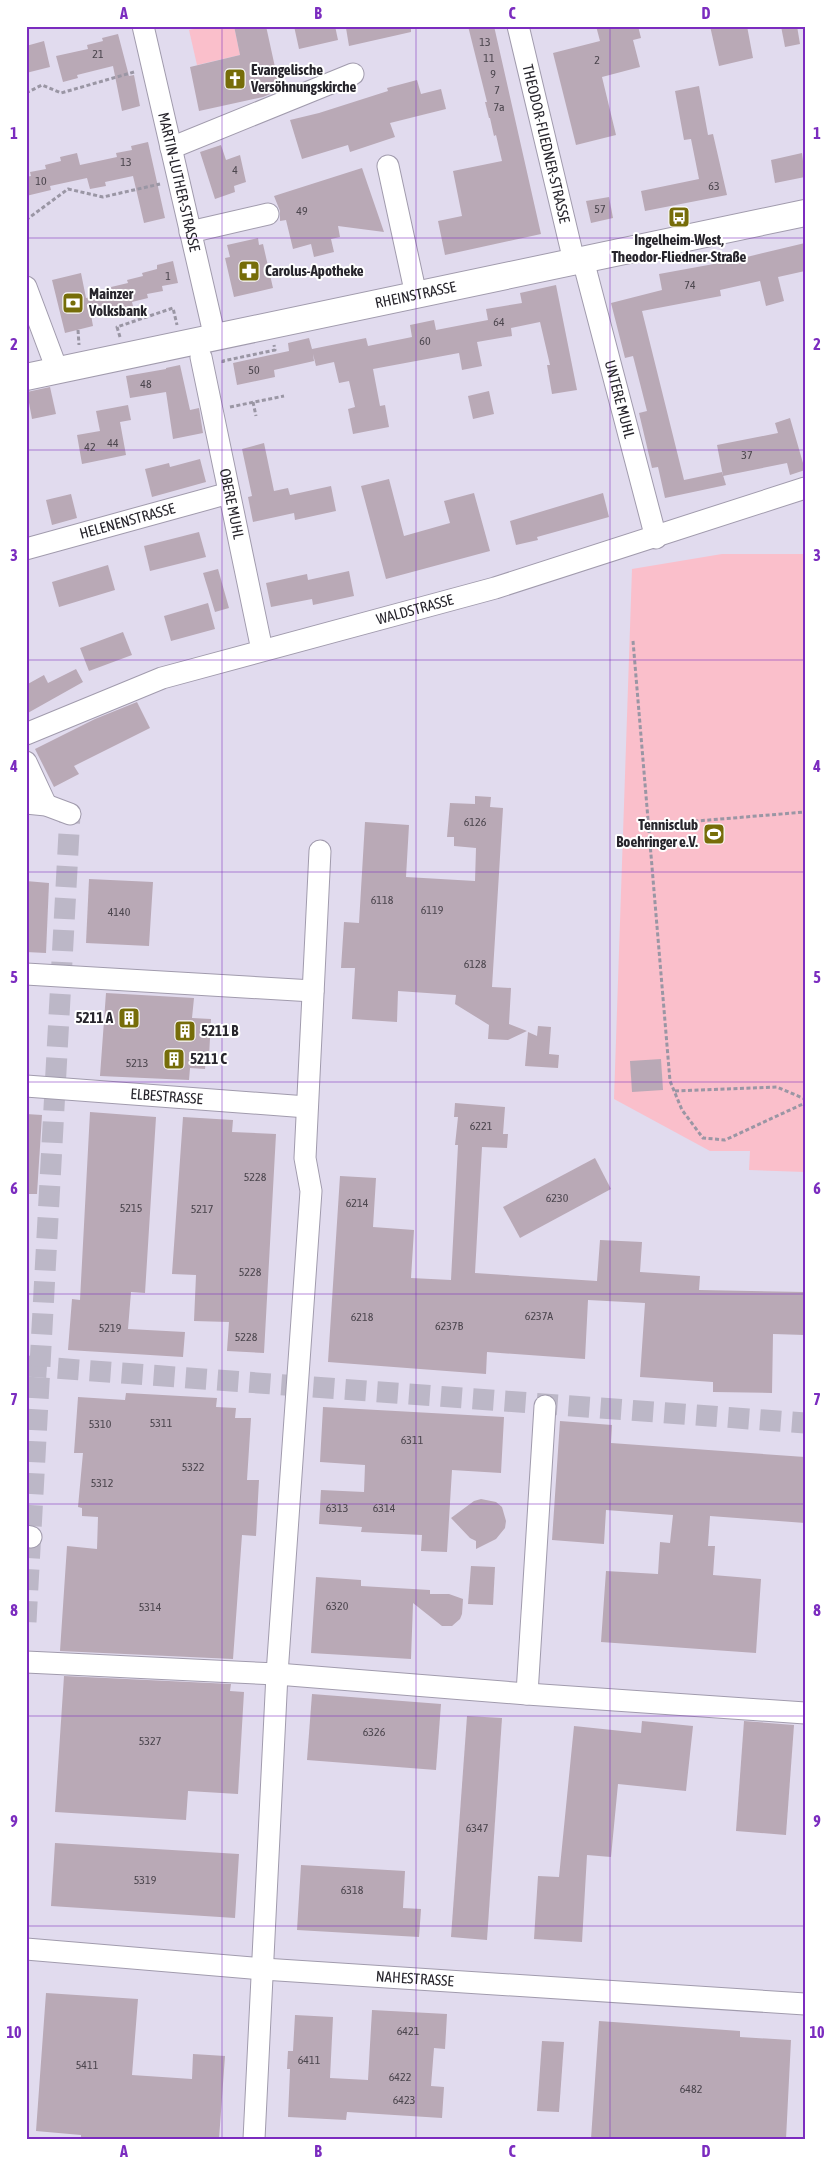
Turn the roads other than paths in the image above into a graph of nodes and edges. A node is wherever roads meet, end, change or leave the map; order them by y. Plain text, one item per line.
1 (143, 26) edge
2 (518, 26) edge
3 (353, 74) dead end
4 (171, 148) junction
5 (388, 166) dead end
6 (805, 213) edge
7 (268, 214) dead end
8 (190, 232) junction
9 (578, 261) junction
10 (26, 287) edge
11 (416, 295) junction
12 (208, 347) junction
13 (55, 371) junction
14 (26, 377) edge
15 (805, 488) edge
16 (229, 493) junction
17 (656, 538) junction
18 (26, 549) edge
19 (262, 650) junction
20 (26, 734) edge
21 (26, 762) edge
22 (36, 804) edge
23 (70, 814) dead end
24 (320, 851) dead end
25 (26, 974) edge
26 (313, 991) junction
27 (26, 1086) edge
28 (307, 1106) junction
29 (545, 1406) dead end
30 (26, 1662) edge
31 (277, 1674) junction
32 (527, 1694) junction
33 (805, 1714) edge
34 (26, 1949) edge
35 (263, 1969) junction
36 (805, 2004) edge
37 (254, 2139) edge

1 - 4 street, MARTIN-LUTHER-STRASSE
2 - 9 street, THEODOR-FLIEDNER-STRASSE
3 - 4 street
4 - 8 street, MARTIN-LUTHER-STRASSE
5 - 11 street
6 - 9 main road, RHEINSTRASSE
7 - 8 street
8 - 12 street, MARTIN-LUTHER-STRASSE
9 - 11 main road, RHEINSTRASSE
9 - 17 street, UNTERE MUHL
10 - 13 street
11 - 12 main road, RHEINSTRASSE
12 - 13 main road, RHEINSTRASSE
12 - 16 street, OBERE MUHL
13 - 14 main road, RHEINSTRASSE
15 - 17 street, WALDSTRASSE
16 - 18 street, HELENENSTRASSE
16 - 19 street, OBERE MUHL
17 - 19 street, WALDSTRASSE
19 - 20 street, WALDSTRASSE
21 - 22 street
22 - 23 street
24 - 26 street
25 - 26 street
26 - 28 street
27 - 28 street, ELBESTRASSE
28 - 31 street
29 - 32 street
30 - 31 street
31 - 32 street
31 - 35 street
32 - 33 street
34 - 35 street, NAHESTRASSE
35 - 36 street, NAHESTRASSE
35 - 37 street

